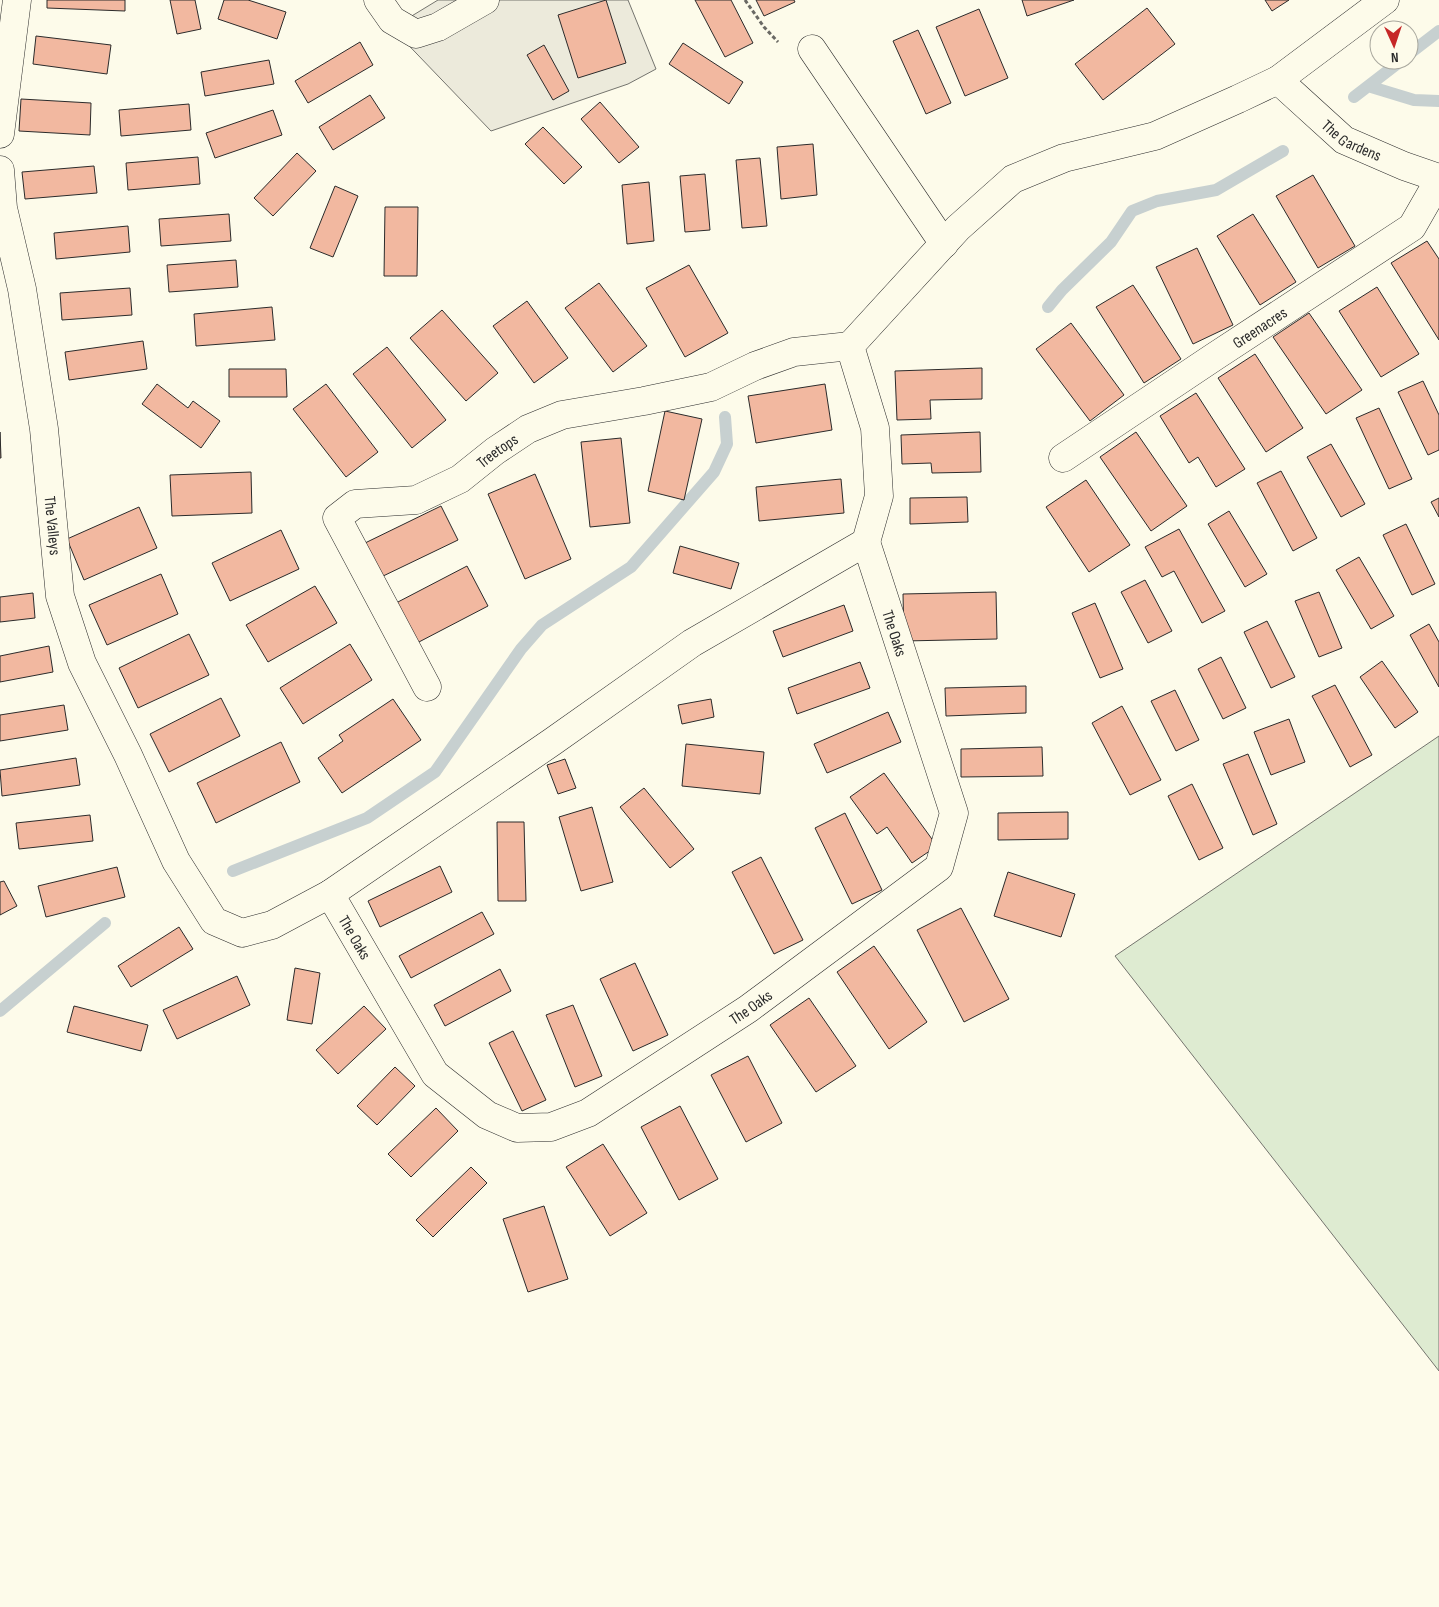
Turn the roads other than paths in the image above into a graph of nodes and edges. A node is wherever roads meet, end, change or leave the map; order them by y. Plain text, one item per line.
1 (17, 0) edge
2 (378, 0) edge
3 (485, 0) edge
4 (1385, 0) edge
5 (812, 49) road end
6 (4, 65) edge
7 (1278, 80) junction
8 (0, 134) edge
9 (0, 170) edge
10 (1439, 179) edge
11 (944, 244) junction
12 (850, 346) junction
13 (1063, 458) dead end
14 (866, 542) junction
15 (427, 687) dead end
16 (330, 894) junction

1 - 6 street
2 - 3 street
4 - 7 street
5 - 11 street
6 - 8 street
7 - 10 street, The Gardens
7 - 11 street
9 - 16 street, The Valleys
10 - 13 street, Greenacres
11 - 12 street
12 - 14 street
12 - 15 street, Treetops
14 - 16 street, The Valleys
14 - 16 street, The Oaks

